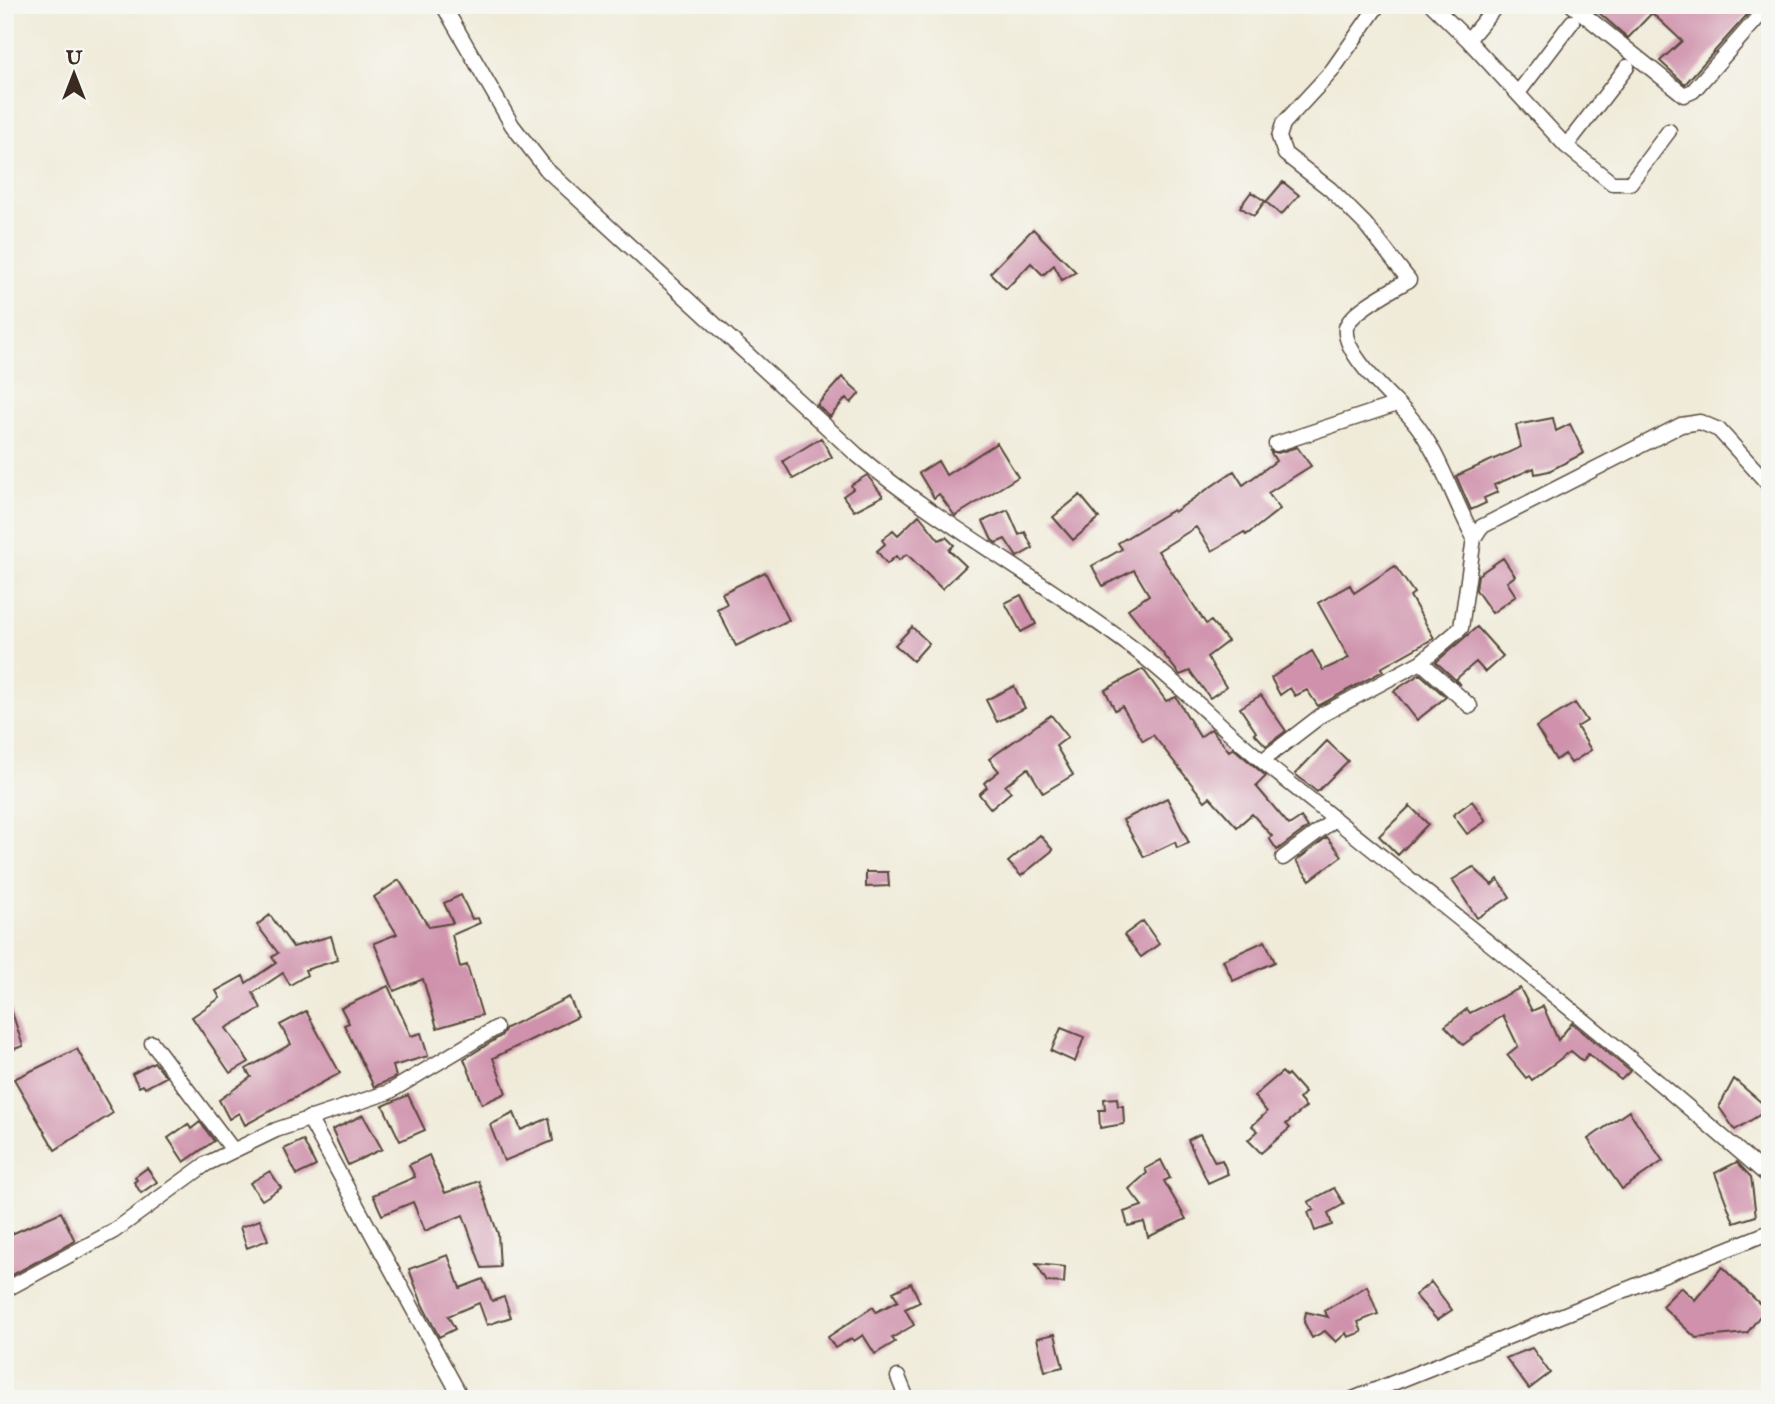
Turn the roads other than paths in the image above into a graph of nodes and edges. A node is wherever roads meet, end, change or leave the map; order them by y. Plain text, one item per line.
1 (443, 5) edge
2 (1378, 5) edge
3 (1432, 5) edge
4 (1497, 5) edge
5 (1572, 5) edge
6 (1769, 5) edge
7 (1572, 22) dead end
8 (1468, 40) junction
9 (1627, 67) dead end
10 (1518, 93) junction
11 (1669, 131) dead end
12 (1566, 146) junction
13 (1397, 404) junction
14 (1276, 444) dead end
15 (1770, 486) edge
16 (1474, 538) junction
17 (1421, 662) junction
18 (1470, 706) dead end
19 (1262, 761) junction
20 (1335, 819) junction
21 (1283, 858) dead end
22 (496, 1028) dead end
23 (152, 1043) dead end
24 (309, 1118) junction
25 (233, 1150) junction
26 (1770, 1178) edge
27 (1770, 1232) edge
28 (5, 1290) edge
29 (898, 1377) dead end
30 (462, 1399) edge
31 (907, 1399) edge
32 (1353, 1399) edge

1 - 19 street
2 - 13 street
3 - 8 street
4 - 8 street
5 - 6 street
7 - 10 street
8 - 10 street
9 - 12 street
10 - 12 street
11 - 12 street
13 - 14 street
13 - 16 street
15 - 16 street
16 - 17 street
17 - 18 street
17 - 19 street
19 - 20 street
20 - 21 street
20 - 26 street
22 - 24 street
23 - 25 street
24 - 25 street
24 - 30 street
25 - 28 street
27 - 32 street
29 - 31 street

